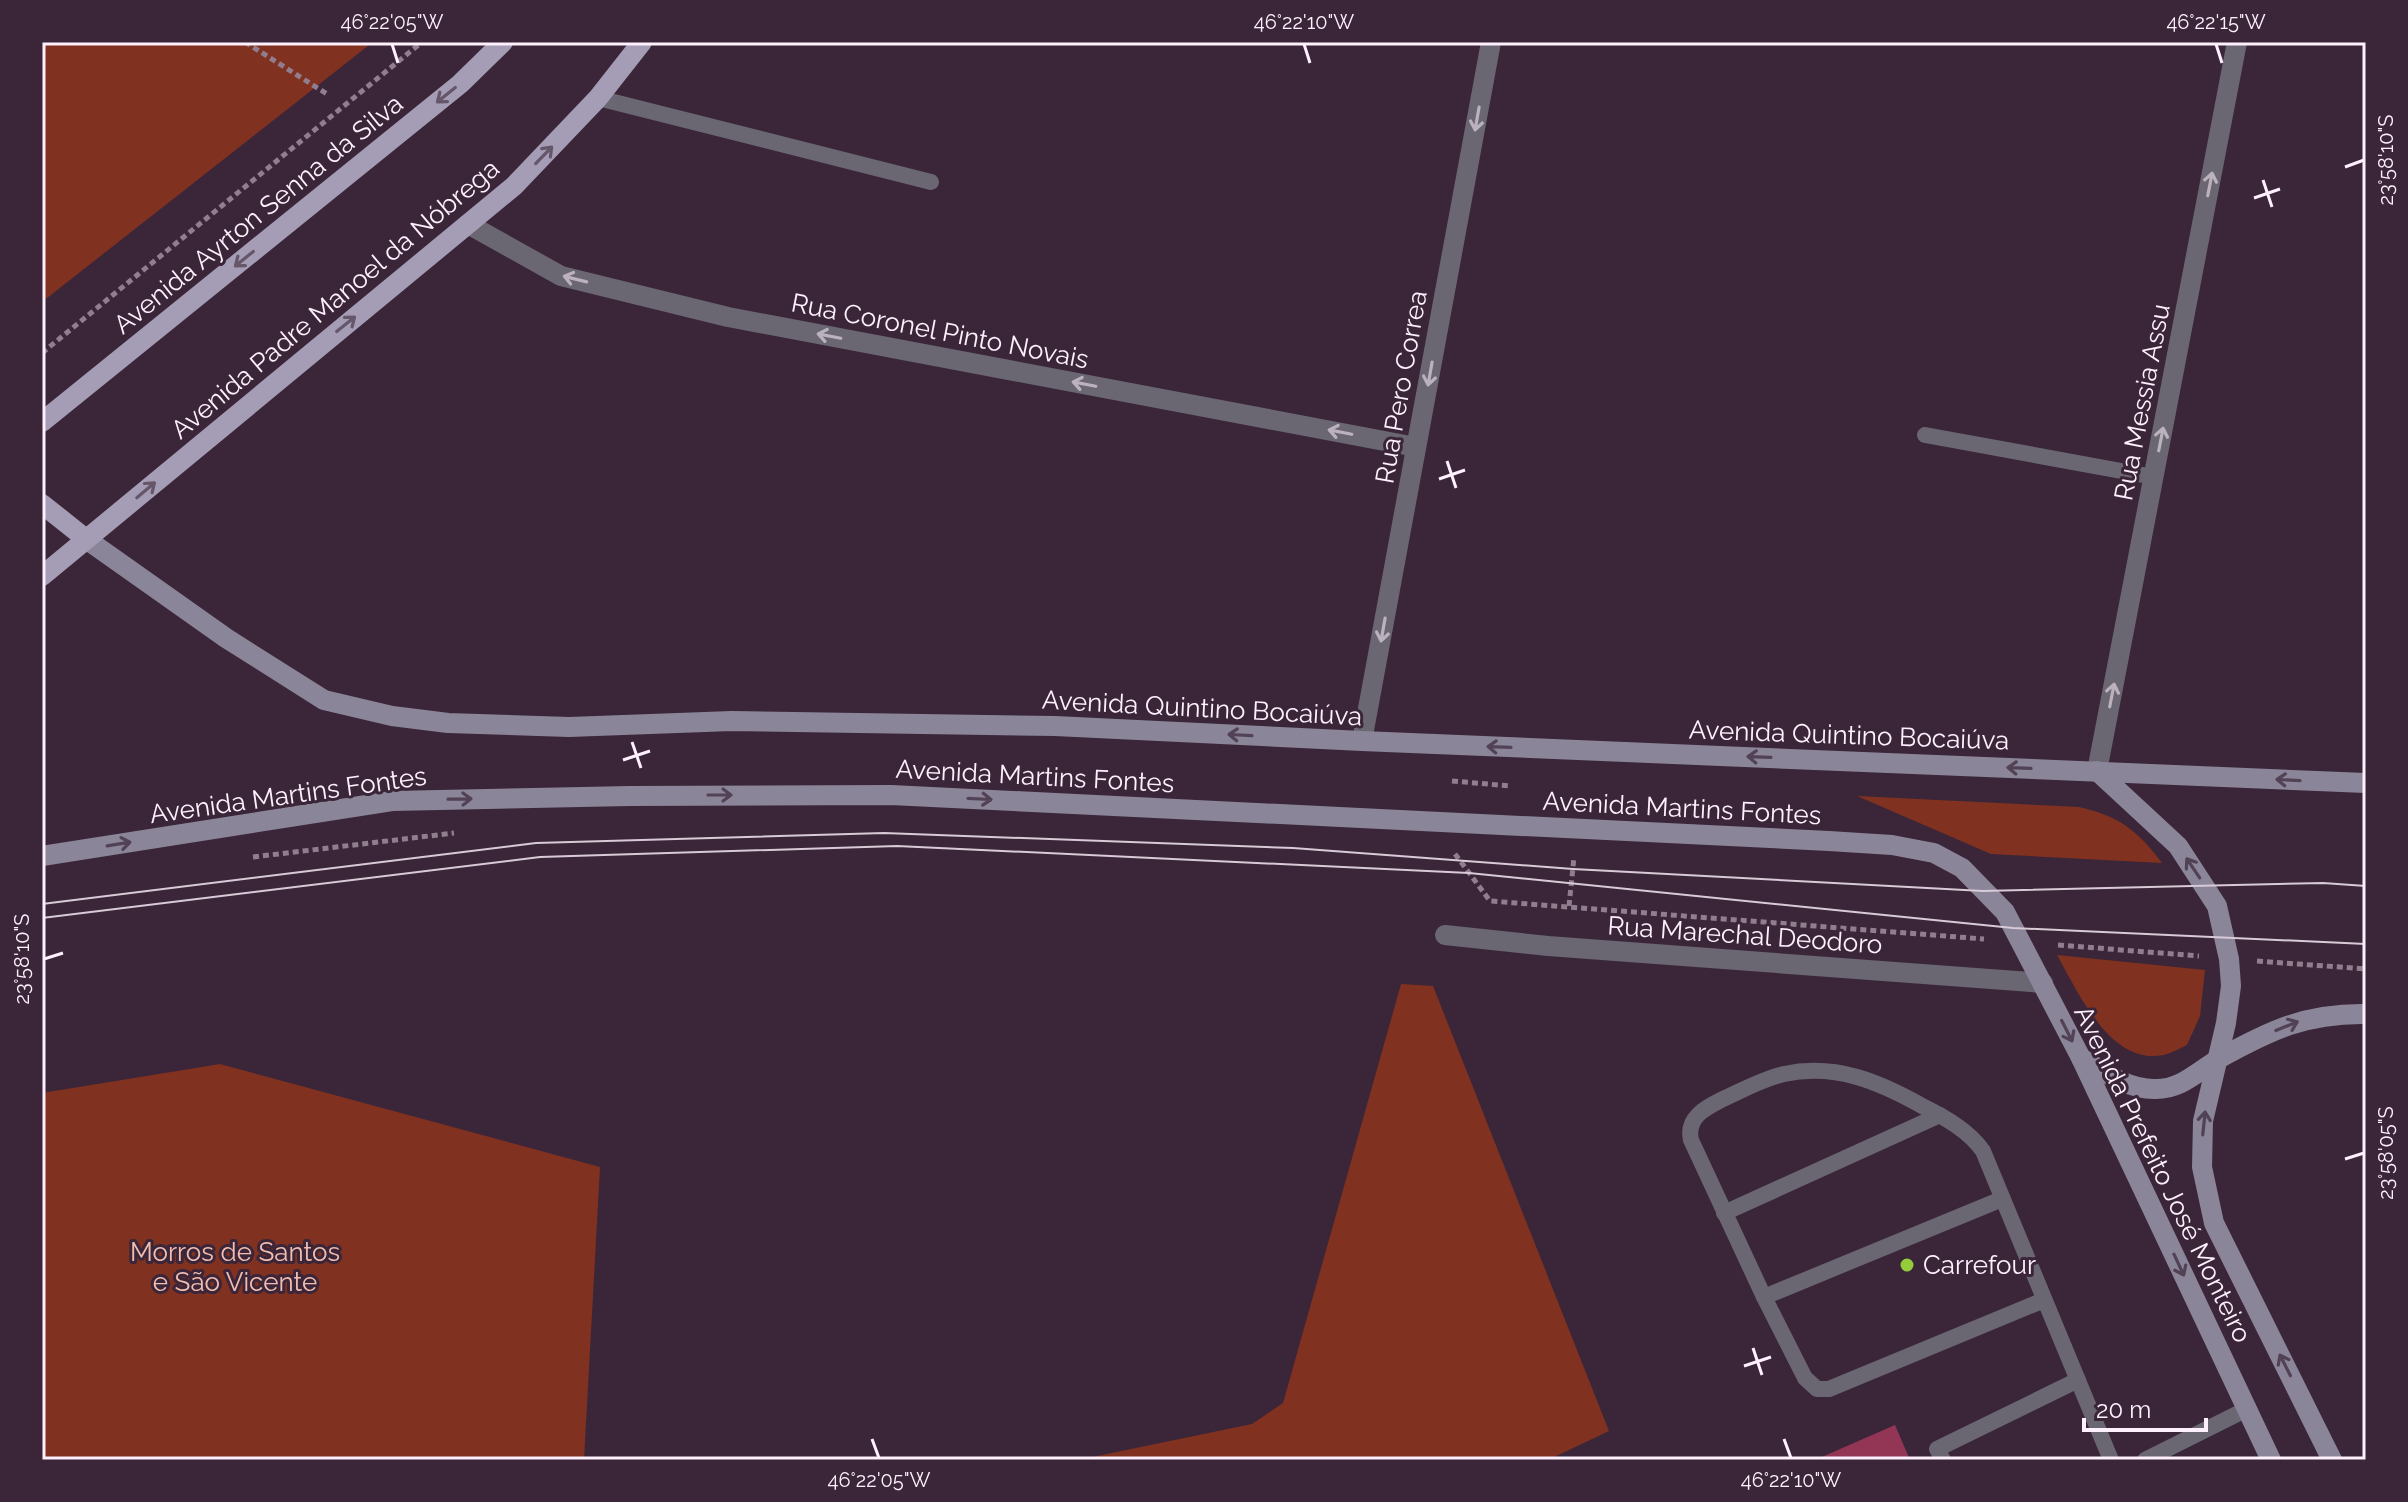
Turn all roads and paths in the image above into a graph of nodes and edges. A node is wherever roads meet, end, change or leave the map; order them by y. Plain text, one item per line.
1 (44, 42) edge
2 (245, 42) edge
3 (422, 42) edge
4 (503, 42) edge
5 (642, 42) edge
6 (1491, 42) edge
7 (2237, 42) edge
8 (42, 50) edge
9 (327, 94) dead end
10 (598, 98) junction
11 (931, 182) dead end
12 (468, 224) junction
13 (42, 353) edge
14 (42, 422) edge
15 (1925, 435) dead end
16 (1416, 447) junction
17 (2154, 477) junction
18 (42, 504) edge
19 (86, 539) junction
20 (42, 576) edge
21 (1362, 741) junction
22 (2097, 771) junction
23 (1452, 781) dead end
24 (2366, 783) edge
25 (1511, 786) dead end
26 (469, 832) dead end
27 (1447, 845) dead end
28 (1575, 847) dead end
29 (42, 856) edge
30 (248, 858) dead end
31 (1569, 906) junction
32 (2005, 912) joint
33 (1445, 935) dead end
34 (2021, 942) junction
35 (2229, 959) junction
36 (2366, 969) edge
37 (2043, 983) junction
38 (2366, 1014) edge
39 (2081, 1058) junction
40 (2217, 1060) junction
41 (1940, 1115) junction
42 (2002, 1199) junction
43 (1724, 1213) junction
44 (1764, 1297) junction
45 (2044, 1300) junction
46 (2078, 1380) junction
47 (2247, 1409) junction
48 (1943, 1460) edge
49 (2111, 1460) edge
50 (2145, 1460) edge
51 (2271, 1460) edge
52 (2332, 1460) edge

1 - 8 path
2 - 9 path
3 - 13 path
4 -> 14 main road, Avenida Ayrton Senna da Silva
5 - 10 main road, Avenida Padre Manoel da Nóbrega
6 -> 16 street, Rua Pero Correa
17 -> 7 street, Rua Messia Assu
10 - 11 lane
12 -> 10 main road, Avenida Padre Manoel da Nóbrega
16 -> 12 street, Rua Coronel Pinto Novais
19 -> 12 main road, Avenida Padre Manoel da Nóbrega
15 - 17 lane
16 -> 21 street, Rua Pero Correa
22 -> 17 street, Rua Messia Assu
18 - 19 main road
19 - 20 main road, Avenida Padre Manoel da Nóbrega
21 -> 19 main road, Avenida Quintino Bocaiúva
22 -> 21 main road, Avenida Quintino Bocaiúva
24 -> 22 main road, Avenida Quintino Bocaiúva
35 -> 22 main road, Avenida Prefeito José Monteiro
23 - 25 path
26 - 30 path
27 - 31 path
28 - 31 path
29 -> 32 main road, Avenida Martins Fontes
31 - 34 path
32 - 34 main road, Avenida Prefeito José Monteiro
33 - 37 street, Rua Marechal Deodoro
34 - 35 path
34 - 37 main road, Avenida Prefeito José Monteiro
35 - 36 path
35 - 40 main road, Avenida Prefeito José Monteiro
37 -> 39 main road, Avenida Prefeito José Monteiro
40 -> 38 main road
39 - 40 main road
39 -> 47 main road, Avenida Prefeito José Monteiro
52 -> 40 main road, Avenida Prefeito José Monteiro
41 - 42 lane
41 - 43 lane
41 - 43 lane
42 - 44 lane
42 - 45 lane
43 - 44 lane
44 - 45 lane
45 - 46 lane
46 - 48 lane
46 - 49 lane
47 - 50 lane
47 - 51 main road, Avenida Prefeito José Monteiro

